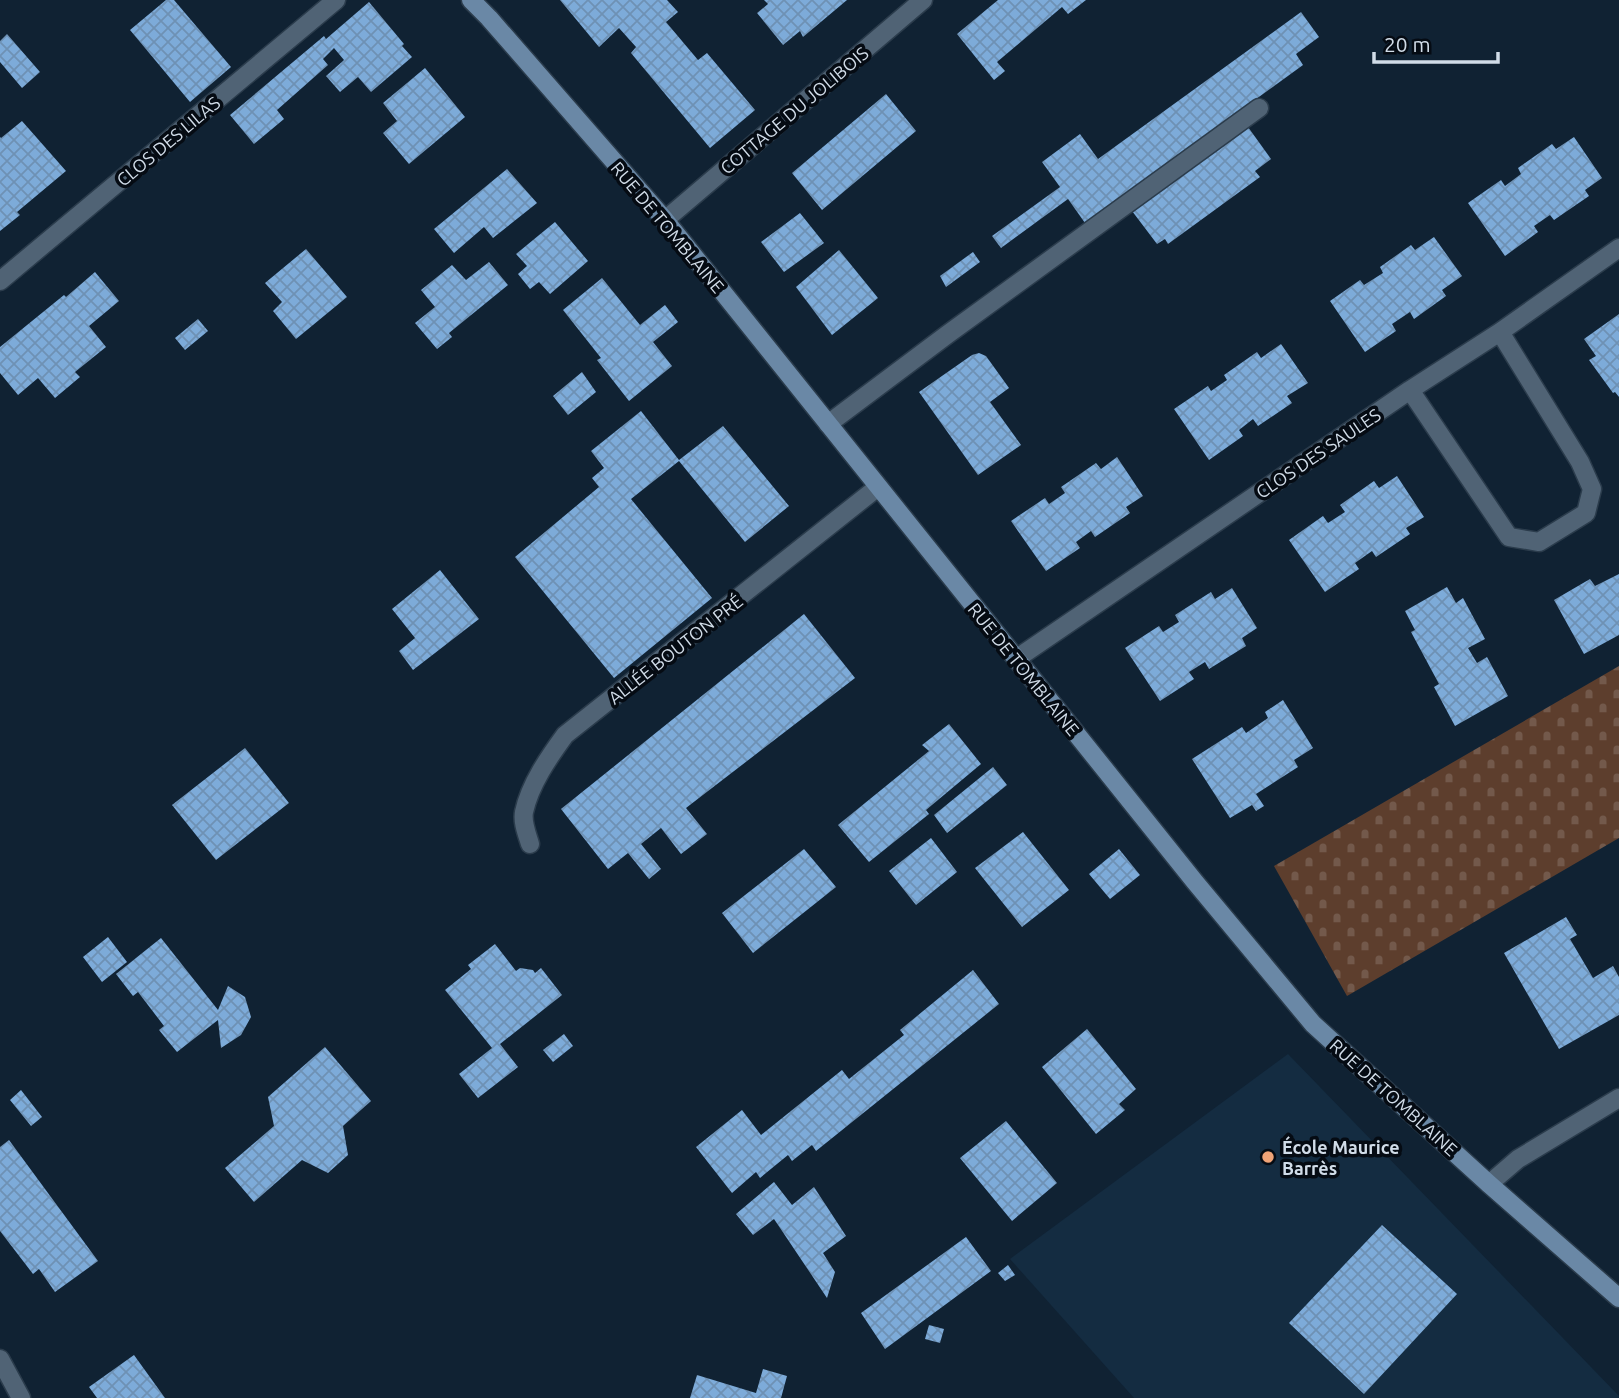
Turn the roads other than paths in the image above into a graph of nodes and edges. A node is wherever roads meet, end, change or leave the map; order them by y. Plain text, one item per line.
1 (336, 0) edge
2 (471, 0) edge
3 (923, 0) edge
4 (1259, 108) dead end
5 (665, 220) junction
6 (1619, 247) edge
7 (0, 281) edge
8 (1500, 332) junction
9 (1410, 390) junction
10 (828, 425) junction
11 (878, 487) junction
12 (1016, 659) junction
13 (530, 844) dead end
14 (1619, 1098) edge
15 (1489, 1184) junction
16 (1619, 1298) edge
17 (0, 1359) edge
18 (21, 1398) edge

1 - 7 street, CLOS DES LILAS
2 - 5 main road, RUE DE TOMBLAINE
3 - 5 street, COTTAGE DU JOLIBOIS
4 - 10 street
5 - 10 main road, RUE DE TOMBLAINE
6 - 8 street, CLOS DES SAULES
8 - 9 street, CLOS DES SAULES
8 - 9 street
9 - 12 street, CLOS DES SAULES
10 - 11 main road, RUE DE TOMBLAINE
11 - 12 main road, RUE DE TOMBLAINE
11 - 13 street, ALLÉE BOUTON PRÉ
12 - 15 main road, RUE DE TOMBLAINE
14 - 15 street
15 - 16 main road, RUE DE TOMBLAINE
17 - 18 street

